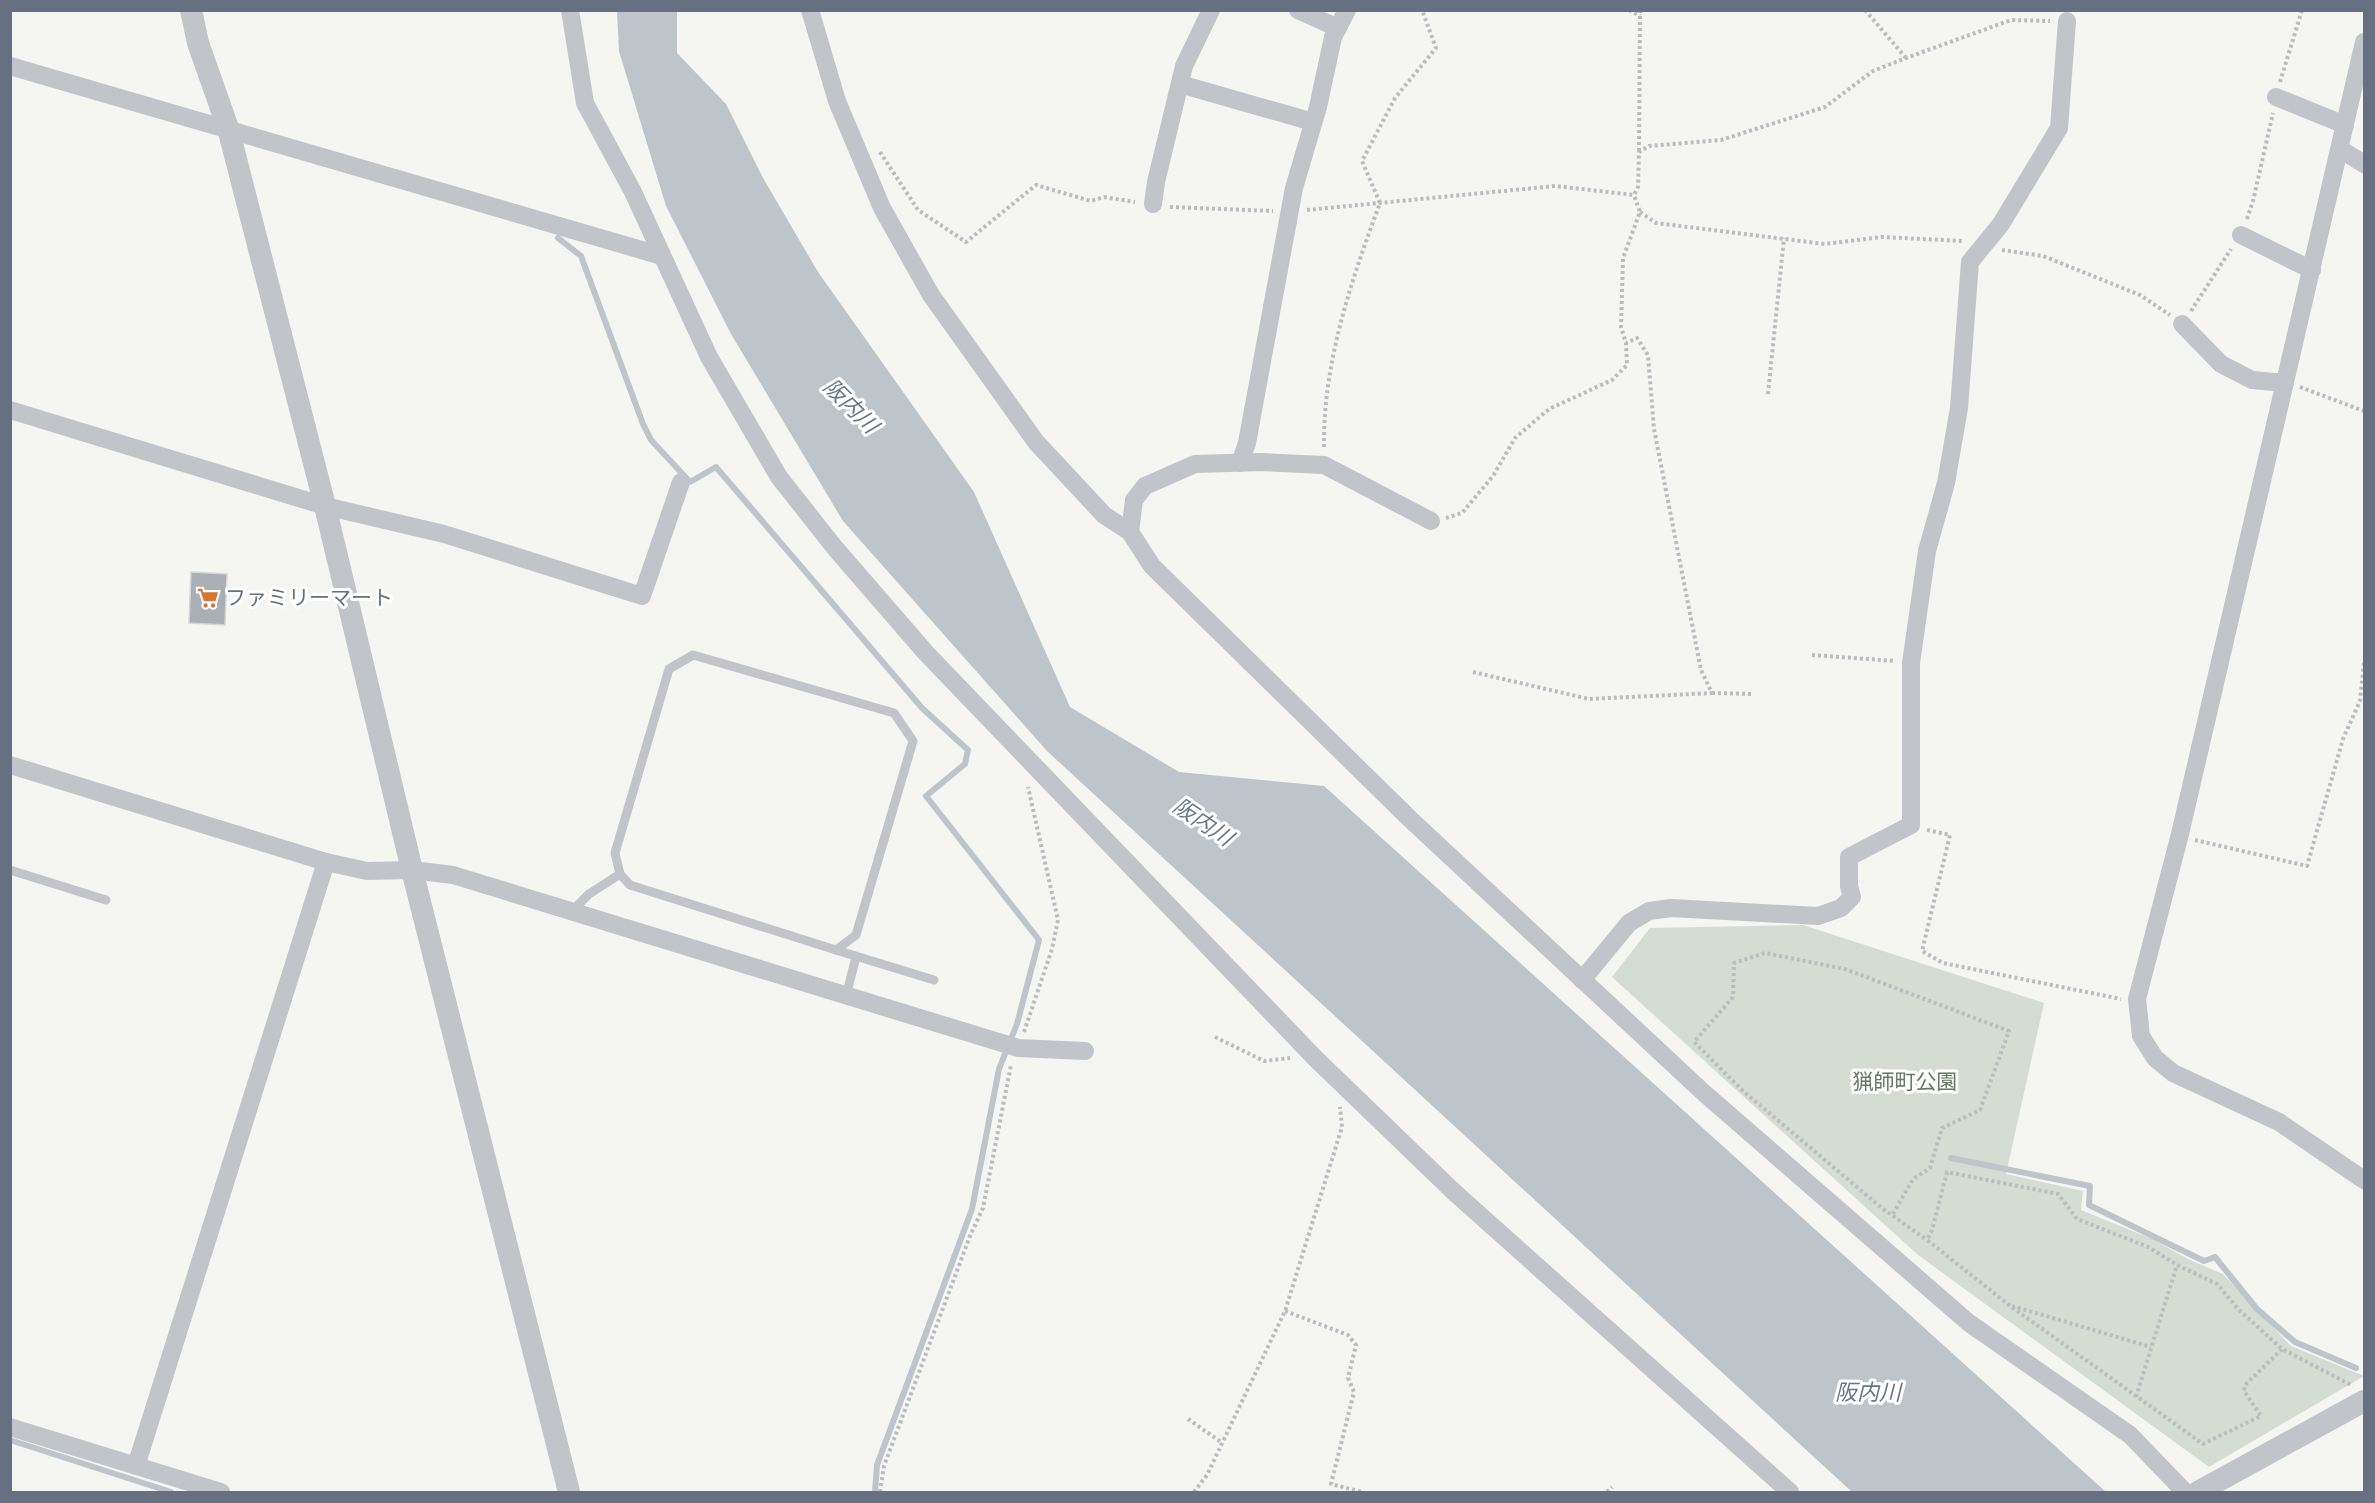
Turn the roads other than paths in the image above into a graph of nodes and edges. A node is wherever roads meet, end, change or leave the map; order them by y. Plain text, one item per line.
1 (191, 10) edge
2 (570, 10) edge
3 (810, 10) edge
4 (1211, 10) edge
5 (1298, 10) edge
6 (1347, 10) edge
7 (2067, 21) road end
8 (1338, 28) junction
9 (2364, 42) edge
10 (10, 66) edge
11 (1180, 84) junction
12 (2276, 97) road end
13 (1313, 122) junction
14 (2345, 124) junction
15 (228, 128) junction
16 (2340, 149) junction
17 (2364, 164) edge
18 (1153, 204) road end
19 (2241, 235) road end
20 (662, 256) junction
21 (2312, 270) junction
22 (2182, 324) road end
23 (2285, 383) junction
24 (10, 410) edge
25 (1240, 463) junction
26 (681, 482) dead end
27 (326, 506) junction
28 (1431, 521) road end
29 (1130, 532) junction
30 (10, 765) edge
31 (326, 862) junction
32 (10, 870) edge
33 (412, 870) junction
34 (620, 874) junction
35 (106, 900) dead end
36 (572, 911) junction
37 (836, 950) junction
38 (856, 957) junction
39 (934, 980) dead end
40 (1582, 980) junction
41 (846, 996) junction
42 (1085, 1051) dead end
43 (2364, 1180) edge
44 (2359, 1394) edge
45 (10, 1427) edge
46 (136, 1466) junction
47 (222, 1492) edge
48 (569, 1492) edge
49 (1790, 1492) edge
50 (2185, 1492) edge
51 (2198, 1492) edge

1 - 15 street
2 - 20 street
3 - 29 street
4 - 11 street
5 - 8 street
6 - 8 street
7 - 40 street
8 - 13 street
9 - 14 street
10 - 15 street
11 - 13 street
11 - 18 street
12 - 14 street
13 - 25 street
14 - 16 street
15 - 20 street
15 - 27 street
16 - 17 street
16 - 21 street
19 - 21 street
20 - 49 street
21 - 23 street
22 - 23 street
23 - 43 street
24 - 27 street
25 - 28 street
25 - 29 street
26 - 27 street
27 - 33 street
29 - 40 street
30 - 31 street
31 - 33 street
31 - 46 street
32 - 35 lane
33 - 36 street
33 - 48 street
34 - 36 lane
34 - 37 lane
34 - 37 lane
36 - 41 street
37 - 38 lane
38 - 39 lane
38 - 41 lane
40 - 50 street
41 - 42 street
44 - 51 street
45 - 46 street
46 - 47 street

